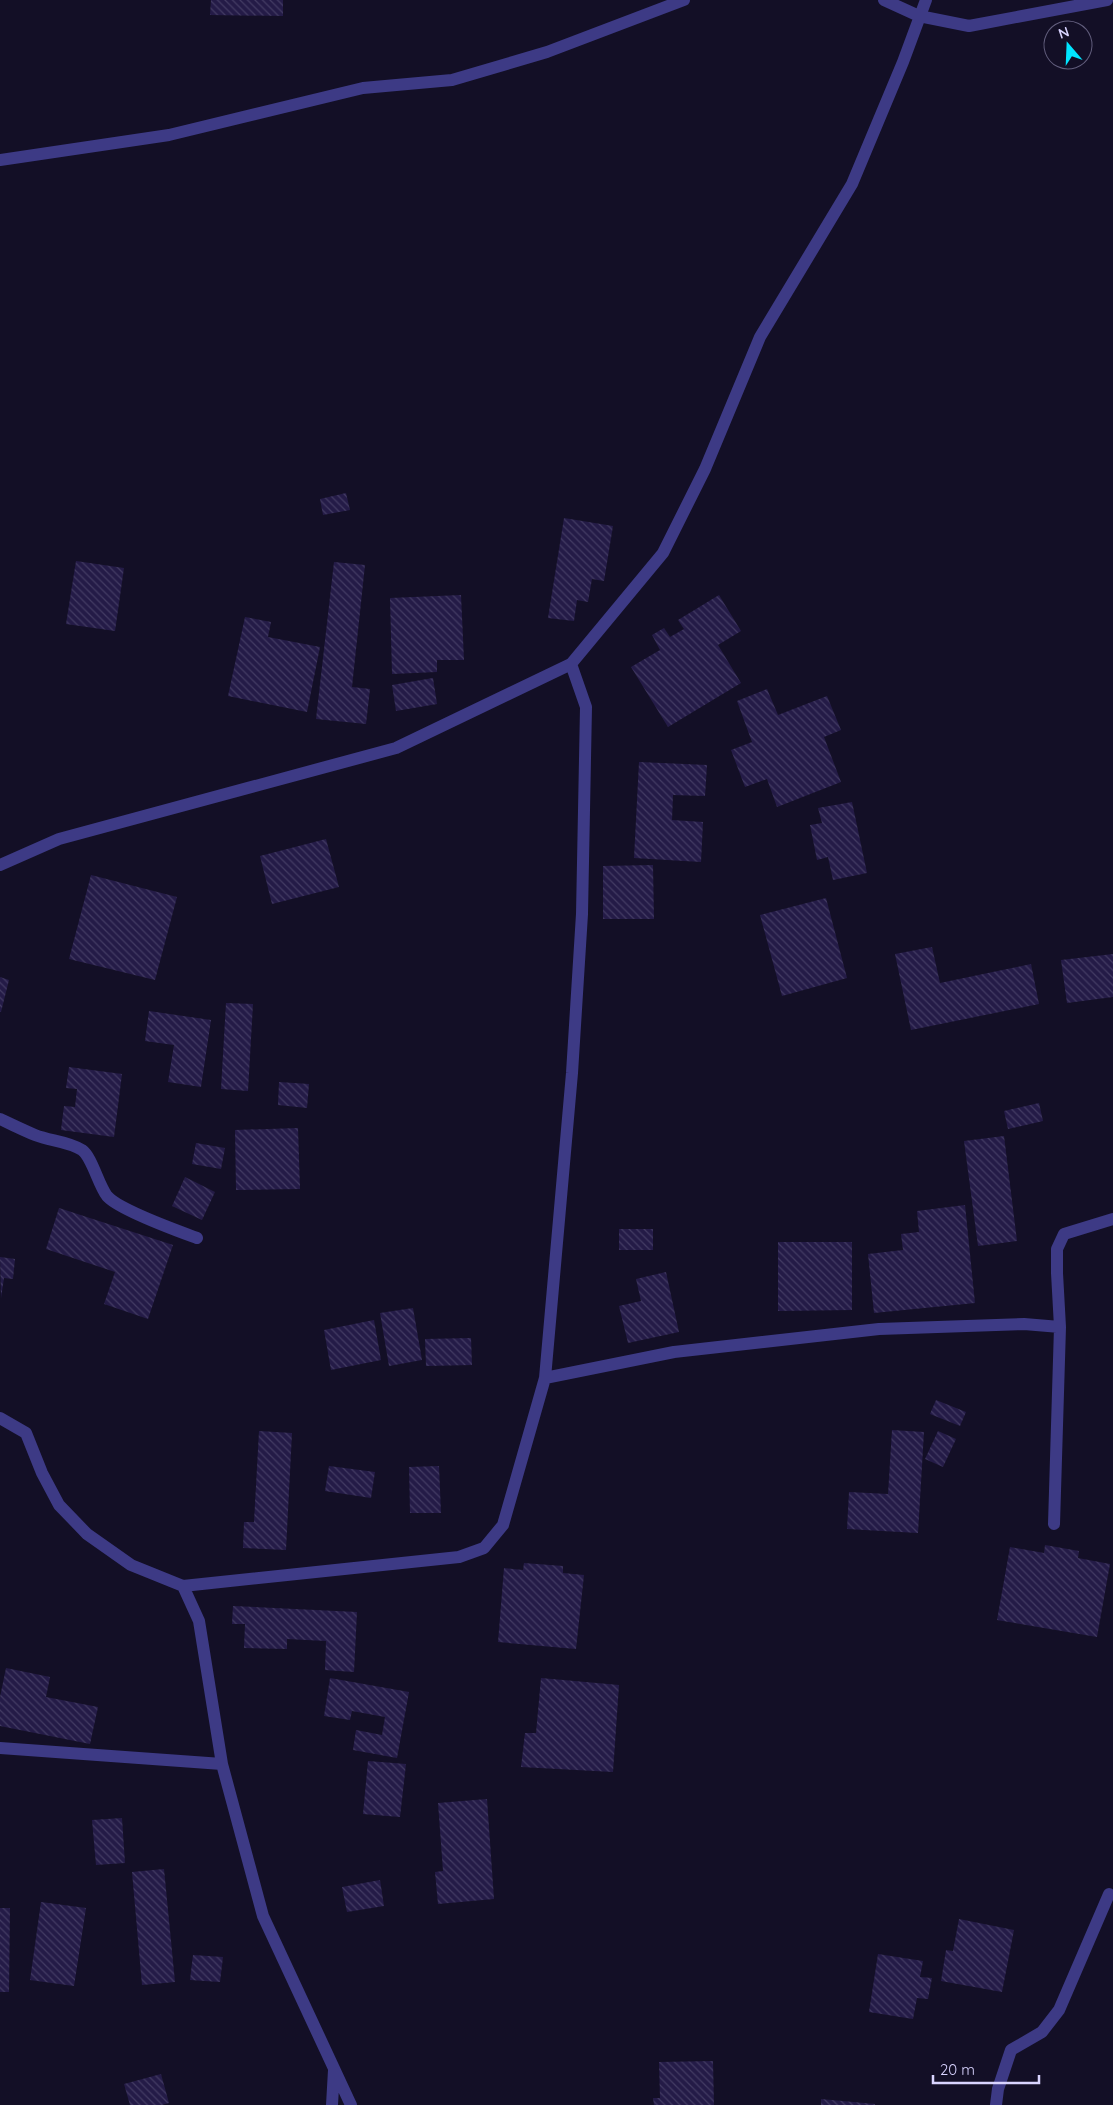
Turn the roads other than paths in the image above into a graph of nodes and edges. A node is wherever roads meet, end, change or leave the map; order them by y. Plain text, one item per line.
1 (684, 0) edge
2 (884, 0) edge
3 (926, 0) edge
4 (1107, 0) edge
5 (919, 16) junction
6 (0, 160) edge
7 (571, 664) junction
8 (0, 865) edge
9 (0, 1119) edge
10 (1113, 1219) edge
11 (197, 1238) dead end
12 (1060, 1327) junction
13 (545, 1378) junction
14 (0, 1418) edge
15 (1054, 1524) dead end
16 (183, 1586) junction
17 (0, 1748) edge
18 (222, 1764) junction
19 (1109, 1894) dead end
20 (334, 2067) junction
21 (332, 2105) edge
22 (351, 2105) edge
23 (996, 2105) edge

1 - 6 street
2 - 5 street
3 - 5 street
4 - 5 street
5 - 7 street
7 - 8 street
7 - 13 street
9 - 11 street
10 - 12 street
12 - 13 street
12 - 15 street
13 - 16 street
14 - 16 street
16 - 18 street
17 - 18 street
18 - 20 street
19 - 23 street
20 - 21 street
20 - 22 street

